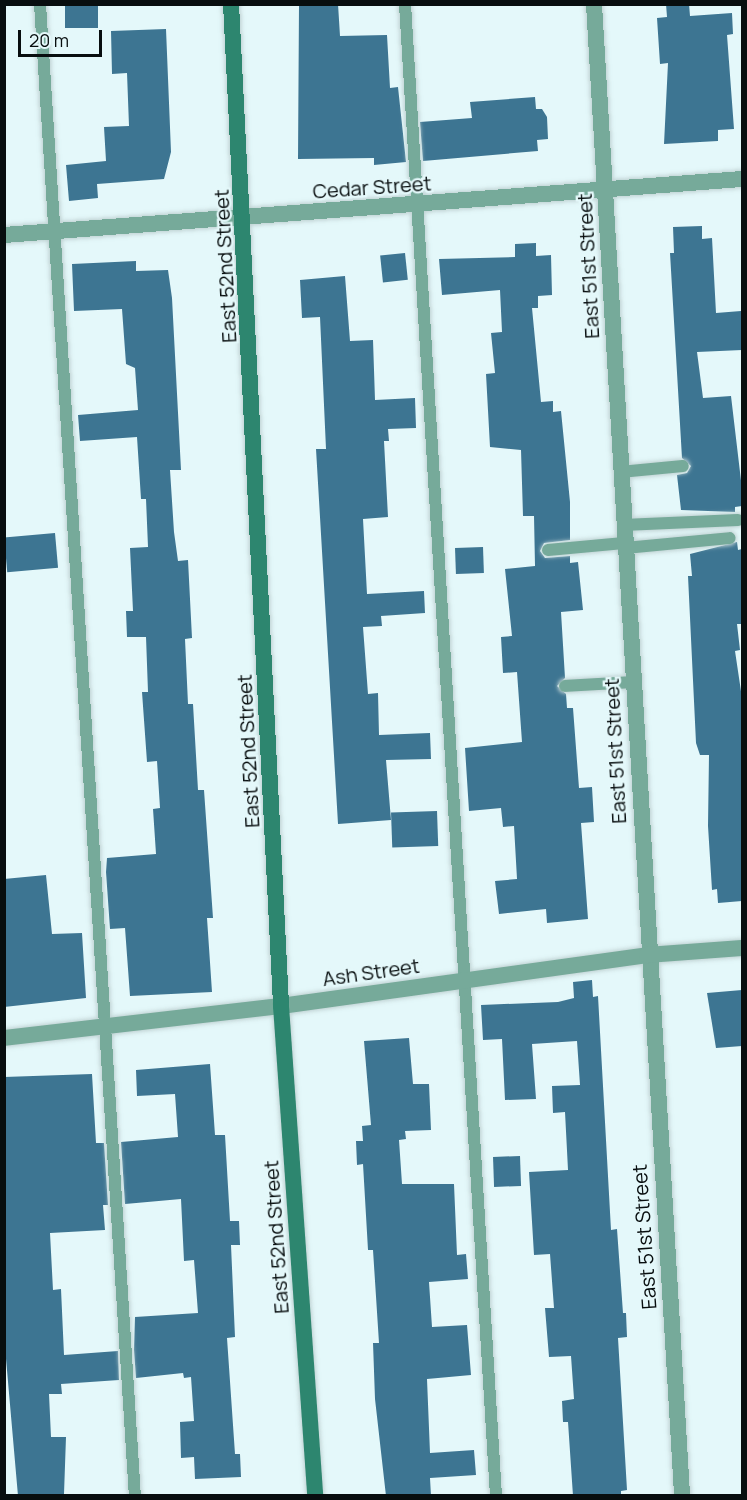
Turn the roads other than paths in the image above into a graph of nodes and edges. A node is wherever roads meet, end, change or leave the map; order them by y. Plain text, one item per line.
1 (40, 4) edge
2 (231, 4) edge
3 (405, 4) edge
4 (594, 4) edge
5 (742, 179) edge
6 (605, 190) junction
7 (417, 205) junction
8 (244, 218) junction
9 (52, 232) junction
10 (4, 235) edge
11 (683, 466) dead end
12 (620, 472) junction
13 (738, 520) dead end
14 (623, 525) junction
15 (730, 538) dead end
16 (625, 545) junction
17 (548, 550) dead end
18 (632, 682) junction
19 (565, 686) dead end
20 (742, 948) edge
21 (647, 955) junction
22 (467, 980) junction
23 (281, 1006) junction
24 (106, 1026) junction
25 (4, 1038) edge
26 (135, 1496) edge
27 (315, 1496) edge
28 (496, 1496) edge
29 (682, 1496) edge

1 - 9 lane
2 - 8 main road, East 52nd Street
3 - 7 lane
4 - 6 street, East 51st Street
5 - 6 street, Cedar Street
6 - 7 street, Cedar Street
6 - 12 street, East 51st Street
7 - 8 street, Cedar Street
7 - 22 lane
8 - 9 street, Cedar Street
8 - 23 main road, East 52nd Street
9 - 10 street, Cedar Street
9 - 24 lane
11 - 12 lane
12 - 14 street, East 51st Street
13 - 14 lane
14 - 16 street, East 51st Street
15 - 16 lane
16 - 17 lane
16 - 18 street, East 51st Street
18 - 19 lane
18 - 21 street, East 51st Street
20 - 21 street, Ash Street
21 - 22 street, Ash Street
21 - 29 street, East 51st Street
22 - 23 street, Ash Street
22 - 28 lane
23 - 24 street, Ash Street
23 - 27 main road, East 52nd Street
24 - 25 street, Ash Street
24 - 26 lane

